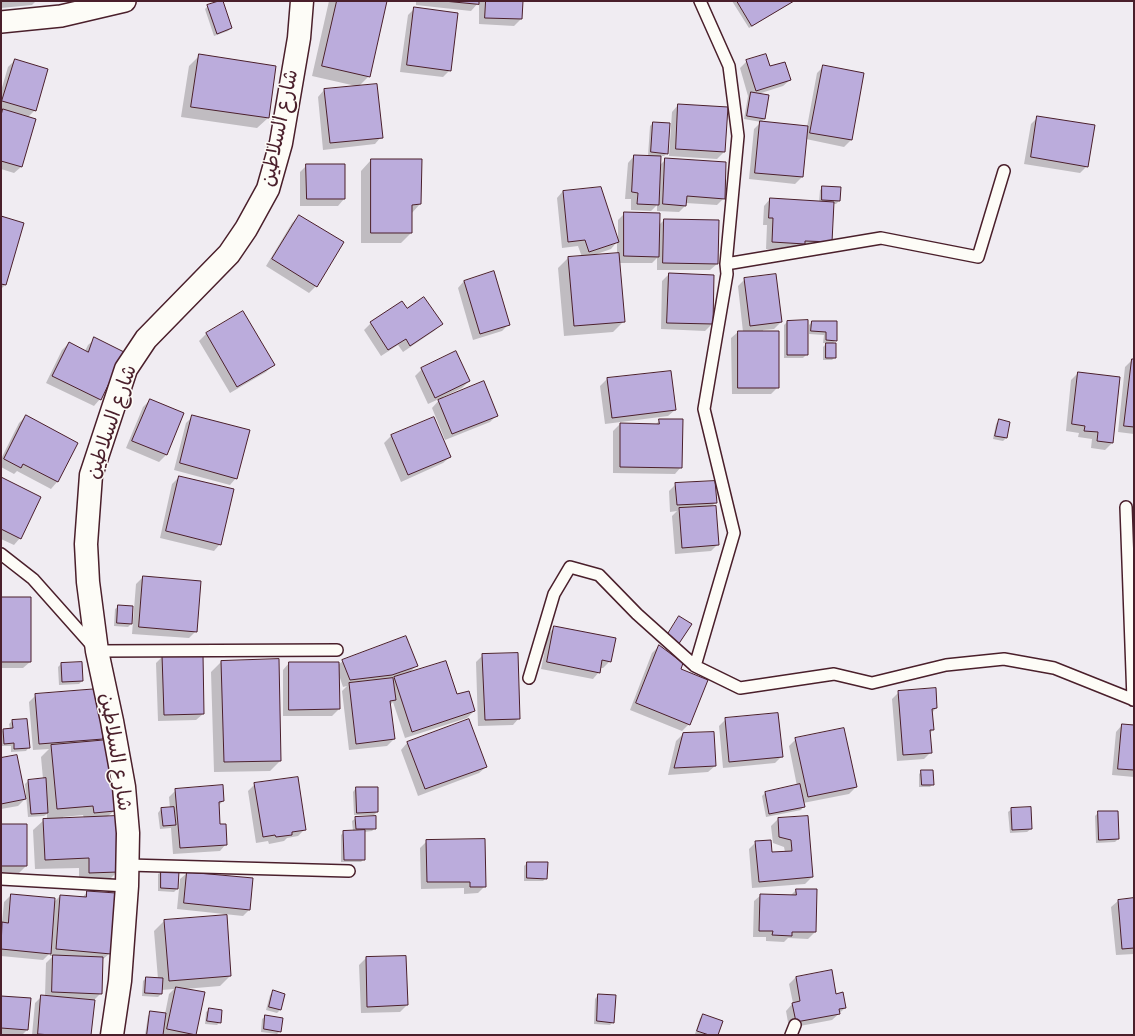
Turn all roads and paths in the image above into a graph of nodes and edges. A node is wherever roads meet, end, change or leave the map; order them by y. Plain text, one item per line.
1 (125, 1) edge
2 (302, 1) edge
3 (700, 1) edge
4 (1, 22) edge
5 (1004, 171) dead end
6 (726, 264) junction
7 (1126, 507) dead end
8 (1, 554) edge
9 (338, 650) dead end
10 (97, 651) junction
11 (695, 666) junction
12 (529, 678) dead end
13 (1134, 700) edge
14 (349, 871) dead end
15 (128, 876) junction
16 (1, 879) edge
17 (112, 1035) edge

1 - 4 street
2 - 10 main road, شارع السلاطين
3 - 6 lane
5 - 6 lane
6 - 11 lane
7 - 13 lane
8 - 10 lane
9 - 10 lane
10 - 15 main road, شارع السلاطين
11 - 12 lane
11 - 13 lane
14 - 15 lane
15 - 16 lane
15 - 17 main road, شارع السلاطين

